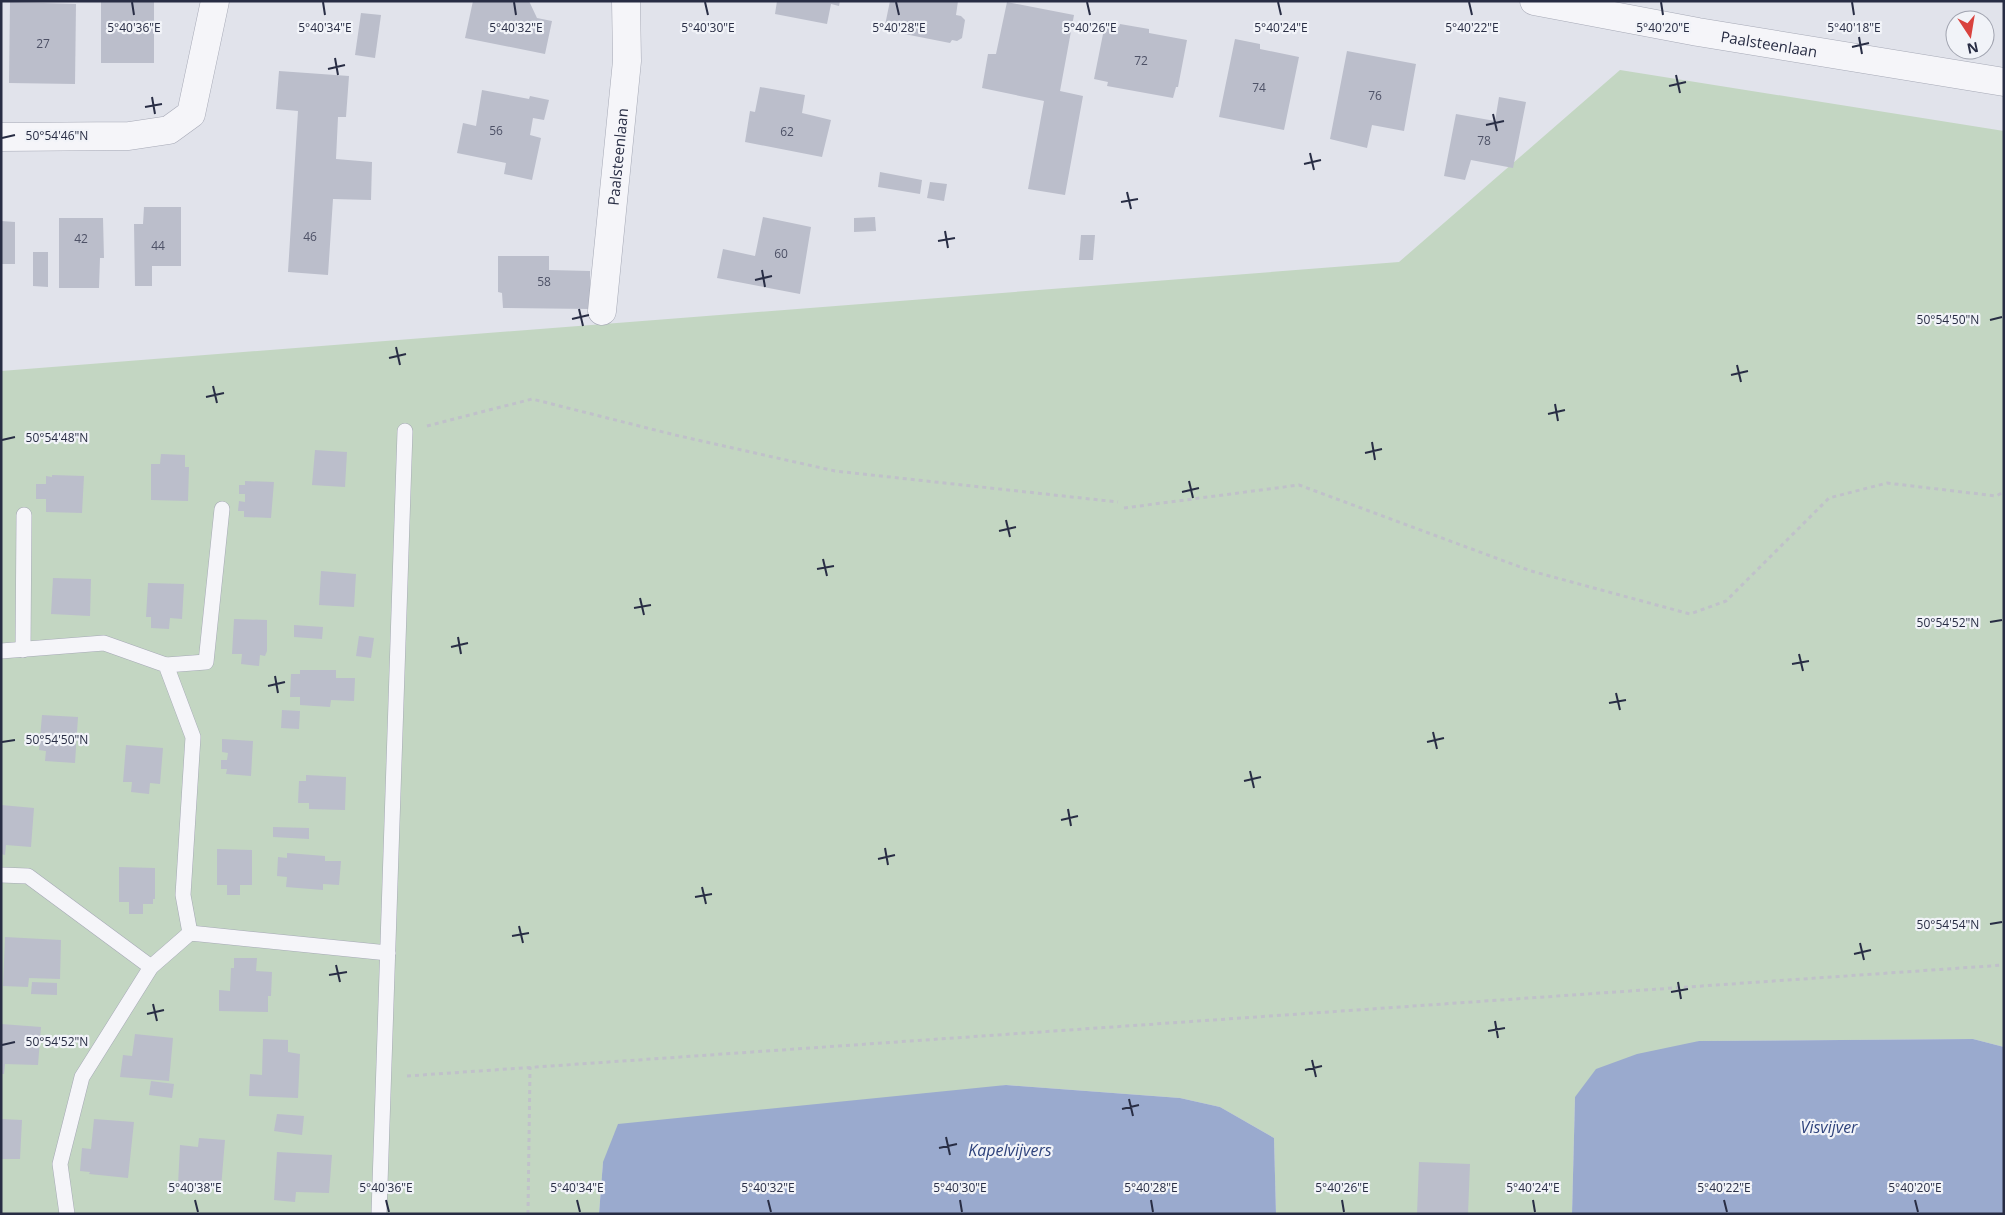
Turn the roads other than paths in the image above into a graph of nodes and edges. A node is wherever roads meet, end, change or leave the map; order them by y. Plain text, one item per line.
1 (215, 1) edge
2 (626, 1) edge
3 (1534, 1) edge
4 (2004, 82) edge
5 (1, 136) edge
6 (602, 311) dead end
7 (405, 431) road end
8 (222, 509) dead end
9 (24, 515) dead end
10 (23, 650) junction
11 (1, 651) edge
12 (166, 665) junction
13 (1, 875) edge
14 (190, 933) junction
15 (388, 953) junction
16 (151, 967) junction
17 (67, 1214) edge
18 (379, 1214) edge

1 - 5 street
2 - 6 street, Paalsteenlaan
3 - 4 street, Paalsteenlaan
7 - 15 lane
8 - 12 lane
9 - 10 lane
10 - 11 lane
10 - 12 lane
12 - 14 lane
13 - 16 lane
14 - 15 lane
14 - 16 lane
15 - 18 lane
16 - 17 lane

